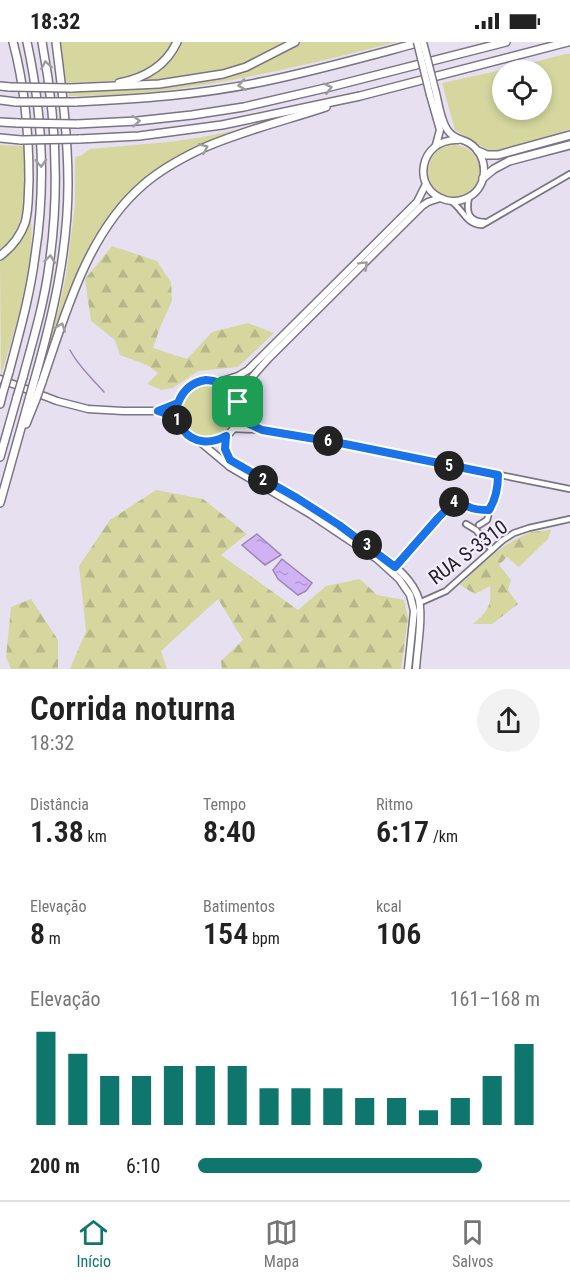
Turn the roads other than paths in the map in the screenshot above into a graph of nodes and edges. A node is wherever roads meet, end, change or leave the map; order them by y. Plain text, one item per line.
1 (13, 42) edge
2 (27, 42) edge
3 (42, 42) edge
4 (56, 42) edge
5 (177, 42) edge
6 (295, 42) edge
7 (421, 42) edge
8 (506, 42) edge
9 (567, 42) edge
10 (553, 46) junction
11 (570, 46) edge
12 (0, 86) edge
13 (93, 87) junction
14 (433, 94) junction
15 (360, 96) junction
16 (0, 100) edge
17 (0, 122) edge
18 (570, 135) edge
19 (0, 140) edge
20 (458, 140) junction
21 (570, 145) edge
22 (436, 146) junction
23 (478, 151) junction
24 (570, 174) edge
25 (483, 178) junction
26 (426, 184) junction
27 (469, 197) junction
28 (440, 198) junction
29 (451, 201) junction
30 (488, 222) junction
31 (0, 256) edge
32 (0, 379) edge
33 (39, 380) junction
34 (219, 382) junction
35 (238, 402) junction
36 (178, 403) junction
37 (0, 404) edge
38 (158, 411) junction
39 (239, 415) junction
40 (178, 420) junction
41 (233, 429) junction
42 (262, 430) junction
43 (226, 436) junction
44 (199, 441) junction
45 (0, 457) edge
46 (498, 475) junction
47 (570, 489) edge
48 (0, 503) edge
49 (489, 510) junction
50 (570, 519) edge
51 (466, 525) dead end
52 (479, 525) dead end
53 (492, 550) junction
54 (395, 567) junction
55 (419, 603) junction
56 (408, 669) edge
57 (416, 669) edge

1 - 31 highway
2 -> 37 highway, bridge
45 -> 3 highway, bridge
4 - 33 highway
5 - 13 highway
6 - 13 highway
7 - 14 main road, bridge
7 -> 16 highway, bridge
17 -> 8 highway, bridge
9 - 10 highway
10 - 11 highway
10 - 15 highway
12 - 13 highway, bridge
14 - 20 main road
14 - 22 main road
15 - 19 highway, bridge
33 -> 15 highway
18 - 23 highway
20 - 22 main road
20 - 23 main road
21 - 25 highway
22 - 26 main road
23 - 25 main road
24 - 30 street
25 - 27 main road
26 - 28 main road
26 - 34 main road
27 - 29 main road
27 - 30 street
28 - 29 main road
35 -> 28 main road
29 - 30 street
32 - 38 main road
33 - 48 highway, bridge
34 - 35 main road
34 - 36 main road
35 - 39 main road
36 - 38 main road
36 - 40 main road
38 - 40 main road
39 - 41 main road
39 - 42 street
40 - 44 main road
41 - 42 street
41 - 43 main road
42 - 46 street
43 - 44 main road
43 - 54 main road
44 - 56 main road
46 - 47 street
46 - 49 street
49 - 52 street
49 - 54 street
50 - 53 street, RUA S-3310
51 - 53 street
53 - 55 street, RUA S-3310
54 - 55 main road
55 - 57 main road

